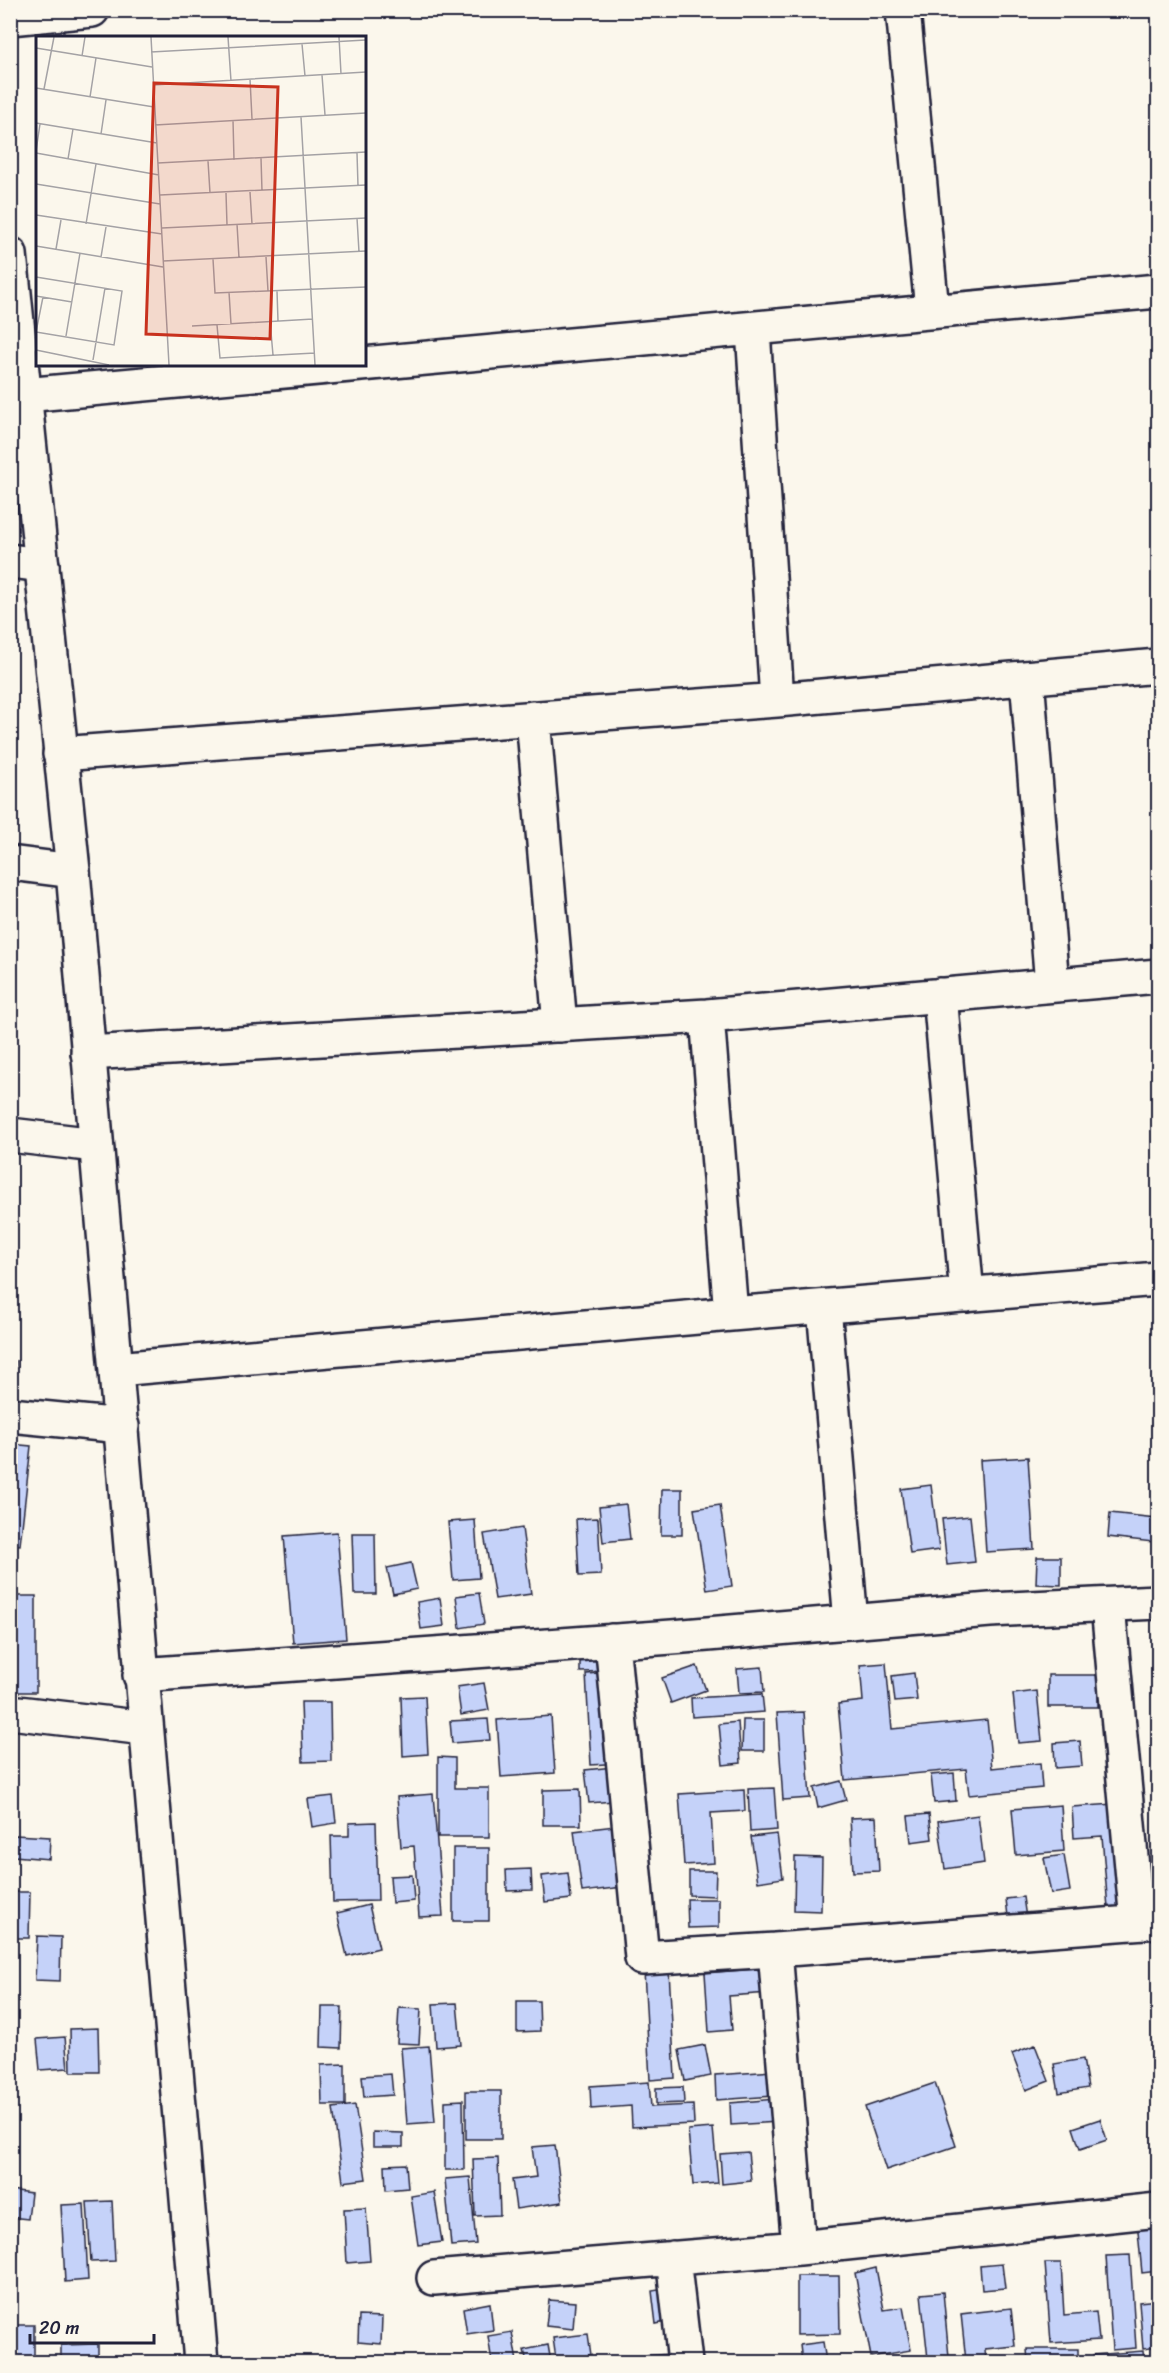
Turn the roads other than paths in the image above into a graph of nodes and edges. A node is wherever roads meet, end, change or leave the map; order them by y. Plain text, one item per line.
1 (92, 10) edge
2 (903, 10) edge
3 (10, 18) edge
4 (10, 254) edge
5 (1158, 291) edge
6 (932, 310) junction
7 (753, 330) junction
8 (366, 365) edge
9 (349, 366) edge
10 (24, 395) junction
11 (26, 563) edge
12 (1158, 666) edge
13 (1027, 678) junction
14 (777, 700) junction
15 (533, 718) junction
16 (60, 754) junction
17 (10, 863) edge
18 (73, 871) junction
19 (1158, 976) edge
20 (1052, 985) junction
21 (940, 995) junction
22 (707, 1016) junction
23 (560, 1025) junction
24 (88, 1053) junction
25 (10, 1135) edge
26 (96, 1145) junction
27 (1158, 1279) edge
28 (967, 1295) junction
29 (824, 1307) junction
30 (731, 1314) junction
31 (117, 1369) junction
32 (10, 1415) edge
33 (122, 1426) junction
34 (1158, 1602) edge
35 (1108, 1606) junction
36 (851, 1622) junction
37 (612, 1641) junction
38 (140, 1675) junction
39 (10, 1713) edge
40 (145, 1728) junction
41 (1148, 1921) edge
42 (775, 1950) junction
43 (1158, 2210) edge
44 (799, 2248) junction
45 (672, 2258) junction
46 (434, 2278) dead end
47 (201, 2362) edge
48 (685, 2362) edge

1 - 3 street
2 - 6 street
4 - 10 street
5 - 6 street
6 - 7 street
7 - 8 street
7 - 14 street
9 - 10 street
10 - 11 street
11 - 16 street
12 - 13 street
13 - 14 street
13 - 20 street
14 - 15 street
15 - 16 street
15 - 23 street
16 - 18 street
17 - 18 street
18 - 24 street
19 - 20 street
20 - 21 street
21 - 22 street
21 - 28 street
22 - 23 street
22 - 30 street
23 - 24 street
24 - 26 street
25 - 26 street
26 - 31 street
27 - 28 street
28 - 29 street
29 - 30 street
29 - 36 street
30 - 31 street
31 - 33 street
32 - 33 street
33 - 38 street
34 - 35 street
35 - 36 street
35 - 41 street
36 - 37 street
37 - 38 street
37 - 42 street
38 - 40 street
39 - 40 street
40 - 47 street
41 - 42 street
42 - 44 street
43 - 44 street
44 - 45 street
45 - 46 street
45 - 48 street

